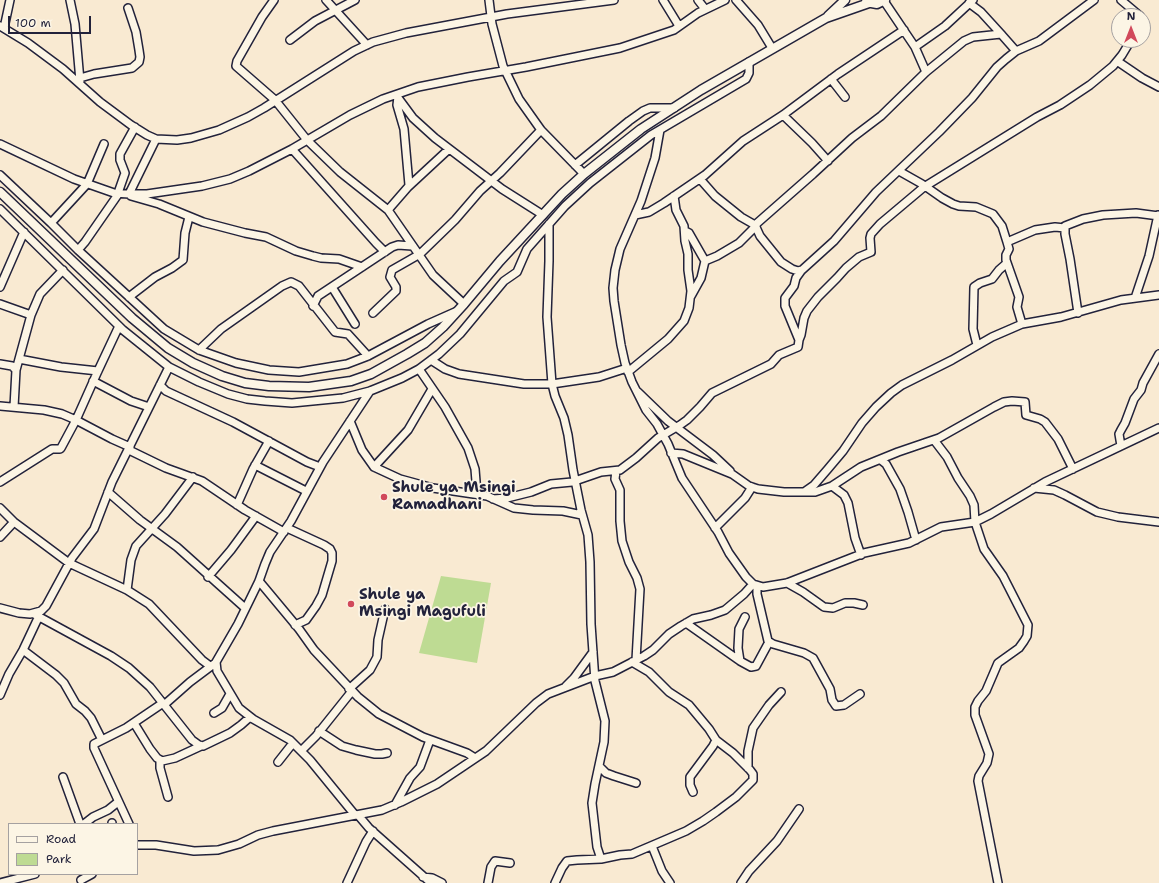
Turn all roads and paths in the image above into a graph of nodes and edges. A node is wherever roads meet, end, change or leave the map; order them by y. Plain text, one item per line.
1 (10, 0) edge
2 (70, 0) edge
3 (274, 0) edge
4 (326, 0) edge
5 (355, 0) edge
6 (489, 0) edge
7 (614, 0) edge
8 (663, 0) edge
9 (698, 0) edge
10 (725, 0) edge
11 (736, 0) edge
12 (845, 0) edge
13 (884, 0) edge
14 (1094, 0) edge
15 (1121, 0) edge
16 (866, 2) edge
17 (971, 2) edge
18 (128, 8) dead end
19 (1130, 8) edge
20 (705, 9) junction
21 (336, 10) junction
22 (491, 17) junction
23 (826, 18) junction
24 (679, 26) junction
25 (2, 27) edge
26 (904, 30) junction
27 (1002, 35) junction
28 (290, 40) dead end
29 (367, 45) junction
30 (915, 47) junction
31 (772, 48) junction
32 (1125, 48) edge
33 (1016, 51) junction
34 (1117, 60) junction
35 (749, 62) junction
36 (505, 71) junction
37 (926, 72) junction
38 (831, 79) junction
39 (80, 81) junction
40 (1159, 87) edge
41 (397, 96) junction
42 (845, 97) dead end
43 (275, 100) junction
44 (674, 108) junction
45 (783, 115) junction
46 (135, 127) junction
47 (541, 130) junction
48 (660, 130) junction
49 (156, 139) junction
50 (307, 140) junction
51 (0, 144) edge
52 (104, 144) dead end
53 (292, 149) junction
54 (449, 149) junction
55 (828, 161) junction
56 (575, 166) junction
57 (899, 171) junction
58 (584, 174) junction
59 (0, 175) edge
60 (700, 179) junction
61 (492, 180) junction
62 (87, 184) junction
63 (410, 185) junction
64 (925, 186) junction
65 (0, 192) edge
66 (118, 193) junction
67 (128, 194) junction
68 (674, 196) junction
69 (0, 209) edge
70 (388, 210) junction
71 (543, 215) junction
72 (635, 215) junction
73 (189, 216) junction
74 (1158, 216) edge
75 (51, 223) junction
76 (549, 224) junction
77 (755, 225) junction
78 (1065, 228) junction
79 (685, 231) junction
80 (24, 232) junction
81 (1007, 242) junction
82 (412, 246) junction
83 (78, 250) junction
84 (385, 252) junction
85 (420, 254) junction
86 (705, 262) junction
87 (1007, 263) junction
88 (362, 267) junction
89 (63, 270) junction
90 (800, 271) junction
91 (0, 286) edge
92 (332, 287) junction
93 (306, 295) junction
94 (1159, 295) edge
95 (318, 296) junction
96 (129, 297) junction
97 (690, 297) junction
98 (1136, 298) junction
99 (0, 304) edge
100 (464, 304) junction
101 (313, 306) junction
102 (455, 312) junction
103 (373, 313) dead end
104 (1078, 313) junction
105 (31, 315) junction
106 (354, 324) dead end
107 (1022, 324) junction
108 (119, 326) junction
109 (799, 340) junction
110 (977, 345) junction
111 (199, 350) junction
112 (1159, 354) edge
113 (368, 356) junction
114 (19, 360) junction
115 (431, 360) junction
116 (0, 364) edge
117 (169, 367) junction
118 (419, 369) junction
119 (16, 370) junction
120 (628, 370) junction
121 (98, 371) junction
122 (93, 381) junction
123 (552, 384) junction
124 (160, 385) junction
125 (432, 389) junction
126 (636, 390) junction
127 (370, 391) junction
128 (0, 406) edge
129 (14, 407) junction
130 (149, 407) junction
131 (76, 420) junction
132 (350, 421) junction
133 (676, 428) junction
134 (1159, 428) edge
135 (662, 434) junction
136 (934, 440) junction
137 (269, 442) junction
138 (1121, 446) junction
139 (129, 448) junction
140 (672, 453) junction
141 (881, 460) junction
142 (255, 465) junction
143 (374, 467) junction
144 (320, 468) junction
145 (1073, 469) junction
146 (616, 471) junction
147 (732, 474) junction
148 (193, 477) junction
149 (576, 481) junction
150 (0, 482) edge
151 (832, 486) junction
152 (752, 487) junction
153 (1034, 488) junction
154 (306, 491) junction
155 (108, 492) junction
156 (804, 492) junction
157 (477, 494) junction
158 (493, 499) junction
159 (237, 505) junction
160 (0, 508) edge
161 (582, 514) junction
162 (256, 516) junction
163 (14, 522) junction
164 (975, 522) junction
165 (1159, 522) edge
166 (715, 528) junction
167 (153, 529) junction
168 (285, 530) junction
169 (0, 537) edge
170 (916, 540) junction
171 (861, 555) junction
172 (69, 563) junction
173 (208, 577) junction
174 (259, 580) junction
175 (787, 582) junction
176 (755, 585) junction
177 (126, 590) junction
178 (863, 605) dead end
179 (0, 608) edge
180 (245, 608) junction
181 (385, 609) dead end
182 (37, 615) junction
183 (745, 617) dead end
184 (686, 623) junction
185 (295, 624) junction
186 (769, 642) junction
187 (24, 650) junction
188 (593, 652) junction
189 (634, 661) junction
190 (740, 661) junction
191 (213, 665) junction
192 (595, 676) junction
193 (563, 688) junction
194 (350, 690) junction
195 (781, 692) dead end
196 (230, 694) junction
197 (860, 694) dead end
198 (0, 695) edge
199 (164, 704) junction
200 (214, 713) dead end
201 (250, 717) junction
202 (134, 723) junction
203 (319, 731) junction
204 (102, 740) junction
205 (430, 740) junction
206 (716, 740) junction
207 (293, 743) junction
208 (201, 746) junction
209 (301, 751) junction
210 (387, 752) dead end
211 (475, 758) junction
212 (160, 761) junction
213 (278, 762) dead end
214 (599, 766) junction
215 (748, 768) junction
216 (63, 776) dead end
217 (636, 783) dead end
218 (693, 792) dead end
219 (168, 797) dead end
220 (118, 802) junction
221 (395, 805) junction
222 (799, 809) dead end
223 (356, 815) junction
224 (80, 823) edge
225 (85, 823) edge
226 (128, 823) edge
227 (373, 831) junction
228 (138, 844) edge
229 (652, 846) junction
230 (602, 859) junction
231 (510, 863) dead end
232 (31, 875) edge
233 (90, 875) edge
234 (423, 877) junction
235 (80, 879) edge
236 (0, 883) edge
237 (347, 883) edge
238 (430, 883) edge
239 (442, 883) edge
240 (488, 883) edge
241 (555, 883) edge
242 (670, 883) edge
243 (741, 883) edge
244 (998, 883) edge

1 - 25 street
2 - 39 street
3 - 43 street
4 - 21 street
5 - 21 street
6 - 22 street
7 - 22 street
8 - 24 street
9 - 20 street
10 - 20 street
11 - 31 street
12 - 23 main road
13 - 16 main road
13 - 26 street
14 - 33 street
15 - 19 street
16 - 23 main road
17 - 27 street
17 - 30 street
18 - 39 street
20 - 24 street
21 - 28 street
21 - 29 street
22 - 29 street
22 - 36 street
23 - 31 main road
24 - 36 street
25 - 39 street
26 - 30 street
26 - 38 street
27 - 33 street
27 - 37 street
29 - 43 street
30 - 37 street
31 - 35 main road
32 - 34 street
33 - 57 street
34 - 40 street
34 - 64 street
35 - 44 main road
35 - 48 street
36 - 41 street
36 - 47 street
37 - 55 street
38 - 42 street
38 - 45 street
39 - 46 street
41 - 50 street
41 - 54 street
41 - 63 street
43 - 49 street
43 - 50 street
44 - 56 street
44 - 58 main road
45 - 55 street
45 - 60 street
46 - 49 street
46 - 66 street
47 - 56 street
47 - 61 street
48 - 72 street
48 - 76 street
49 - 67 street
50 - 53 street
50 - 70 street
51 - 62 street
52 - 62 street
53 - 67 street
53 - 84 street
54 - 61 street
54 - 63 street
55 - 77 street
56 - 58 street
57 - 64 street
57 - 90 street
58 - 71 main road
59 - 75 street
60 - 68 street
60 - 77 street
61 - 71 street
61 - 85 street
62 - 66 street
62 - 75 street
63 - 70 street
64 - 81 street
64 - 109 street
65 - 102 main road
66 - 67 street
66 - 83 street
67 - 73 street
68 - 72 street
68 - 79 street
69 - 80 street
70 - 82 street
71 - 100 main road
72 - 120 street
73 - 88 street
73 - 96 street
74 - 78 street
74 - 98 street
75 - 83 street
76 - 115 street
76 - 123 street
77 - 86 street
77 - 90 street
78 - 81 street
78 - 104 street
79 - 86 street
79 - 97 street
80 - 89 street
80 - 91 street
81 - 87 street
82 - 84 street
82 - 85 street
83 - 96 street
84 - 88 street
85 - 100 street
85 - 103 street
86 - 97 street
87 - 107 street
87 - 110 street
88 - 92 street
89 - 105 street
89 - 108 street
90 - 109 street
92 - 95 street
92 - 106 street
93 - 95 street
93 - 101 street
93 - 111 street
94 - 98 street
95 - 101 street
96 - 111 street
97 - 120 street
98 - 104 street
99 - 105 street
100 - 102 main road
101 - 113 street
102 - 113 street
104 - 107 street
105 - 114 street
107 - 110 street
108 - 117 street
108 - 121 street
109 - 133 street
110 - 156 street
111 - 113 street
112 - 138 street
114 - 119 street
114 - 121 street
115 - 118 street
115 - 123 street
116 - 119 street
117 - 124 street
117 - 127 street
118 - 125 street
118 - 127 street
119 - 129 street
120 - 123 street
120 - 126 street
121 - 122 street
122 - 130 street
122 - 131 street
123 - 149 street
124 - 130 street
124 - 137 street
125 - 143 street
125 - 157 street
126 - 133 street
126 - 135 street
127 - 132 street
128 - 129 street
129 - 131 street
130 - 139 street
131 - 139 street
131 - 150 street
132 - 143 street
132 - 144 street
133 - 135 street
133 - 147 street
134 - 138 street
135 - 140 street
135 - 146 street
136 - 141 street
136 - 145 street
136 - 164 street
137 - 142 street
137 - 144 street
138 - 145 street
139 - 148 street
139 - 155 street
140 - 147 street
140 - 166 street
141 - 151 street
141 - 170 street
142 - 154 street
142 - 159 street
143 - 157 street
144 - 154 street
145 - 153 street
146 - 149 street
146 - 189 street
147 - 152 street
148 - 159 street
148 - 167 street
149 - 158 street
149 - 161 street
151 - 156 street
151 - 171 street
152 - 156 street
152 - 166 street
153 - 164 street
153 - 165 street
154 - 168 street
155 - 167 street
155 - 172 street
157 - 158 street
158 - 161 street
159 - 162 street
160 - 163 street
161 - 188 street
162 - 168 street
162 - 173 street
163 - 169 street
163 - 172 street
164 - 170 street
164 - 244 street
166 - 176 street
167 - 173 street
167 - 177 street
168 - 174 street
168 - 185 street
170 - 171 street
171 - 175 street
172 - 177 street
172 - 182 street
173 - 180 street
174 - 180 street
174 - 185 street
175 - 176 street
175 - 178 street
176 - 184 street
176 - 186 street
177 - 191 street
179 - 182 street
180 - 191 street
181 - 194 street
182 - 187 street
182 - 199 street
183 - 190 street
184 - 189 street
184 - 190 street
185 - 194 street
186 - 190 street
186 - 197 street
187 - 198 street
187 - 204 street
188 - 192 street
188 - 193 street
189 - 192 street
189 - 206 street
191 - 196 street
191 - 199 street
192 - 193 street
192 - 214 street
193 - 211 street
194 - 203 street
194 - 205 street
195 - 215 street
196 - 200 street
196 - 201 street
199 - 202 street
199 - 208 street
201 - 207 street
201 - 208 street
202 - 204 street
202 - 212 street
203 - 209 street
203 - 210 street
204 - 220 street
205 - 211 street
205 - 221 street
206 - 215 street
206 - 218 street
207 - 209 street
207 - 213 street
208 - 212 street
209 - 223 street
211 - 221 street
212 - 219 street
214 - 217 street
214 - 230 street
215 - 229 street
216 - 224 street
220 - 225 street
220 - 226 street
221 - 223 street
222 - 243 street
223 - 227 street
223 - 228 street
227 - 234 street
227 - 237 street
229 - 230 street
229 - 242 street
230 - 241 street
231 - 240 street
232 - 236 street
233 - 235 street
234 - 238 street
234 - 239 street

